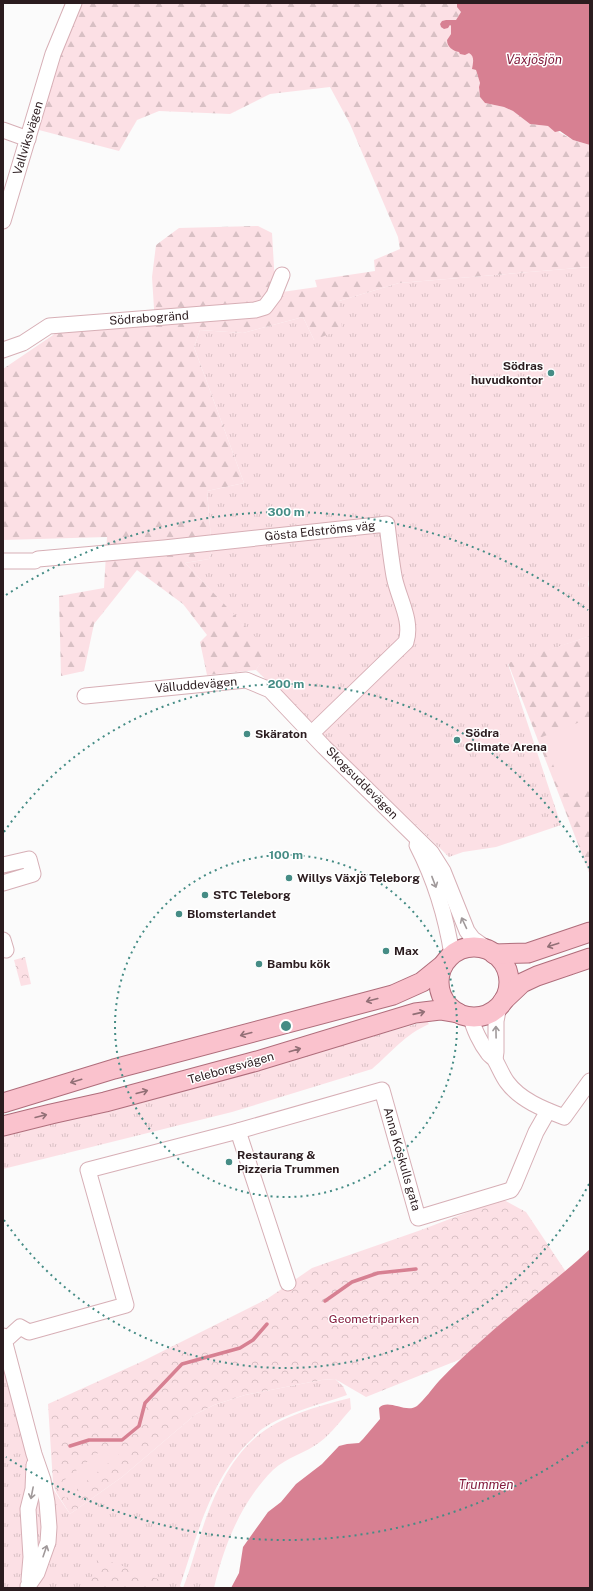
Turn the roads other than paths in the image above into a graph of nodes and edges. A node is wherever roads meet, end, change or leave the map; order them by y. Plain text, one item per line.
1 (64, 3) edge
2 (74, 3) edge
3 (53, 54) junction
4 (3, 130) edge
5 (28, 139) junction
6 (3, 221) edge
7 (282, 275) dead end
8 (3, 350) edge
9 (3, 560) edge
10 (85, 696) dead end
11 (312, 733) junction
12 (412, 834) junction
13 (3, 865) edge
14 (3, 883) edge
15 (590, 932) edge
16 (492, 952) junction
17 (590, 958) edge
18 (448, 960) junction
19 (501, 1003) junction
20 (465, 1015) junction
21 (495, 1059) junction
22 (590, 1080) edge
23 (3, 1103) edge
24 (548, 1111) junction
25 (3, 1126) edge
26 (238, 1131) junction
27 (288, 1283) dead end
28 (3, 1338) edge
29 (34, 1454) junction
30 (28, 1587) edge

1 - 3 street, Vallviksvägen
2 - 3 street, Vallviksvägen
3 - 5 street, Vallviksvägen
4 - 5 street
5 - 6 street, Vallviksvägen
7 - 8 street, Södrabogränd
9 - 11 street, Gösta Edströms väg
10 - 11 street, Välluddevägen
11 - 12 street, Skogsuddevägen
16 -> 12 street, Skogsuddevägen
12 -> 18 street, Skogsuddevägen
13 - 14 street
15 -> 16 main road
16 - 18 main road
16 - 19 main road
17 - 19 main road
18 - 20 main road
18 -> 23 main road
19 - 20 main road
21 -> 19 street
20 - 21 street
25 -> 20 main road, Teleborgsvägen
21 - 24 street
22 - 24 street
24 - 26 street, Anna Koskulls gata
26 - 27 street
26 - 28 street, Anna Koskulls gata
28 - 29 street
29 -> 30 street
30 -> 29 street

